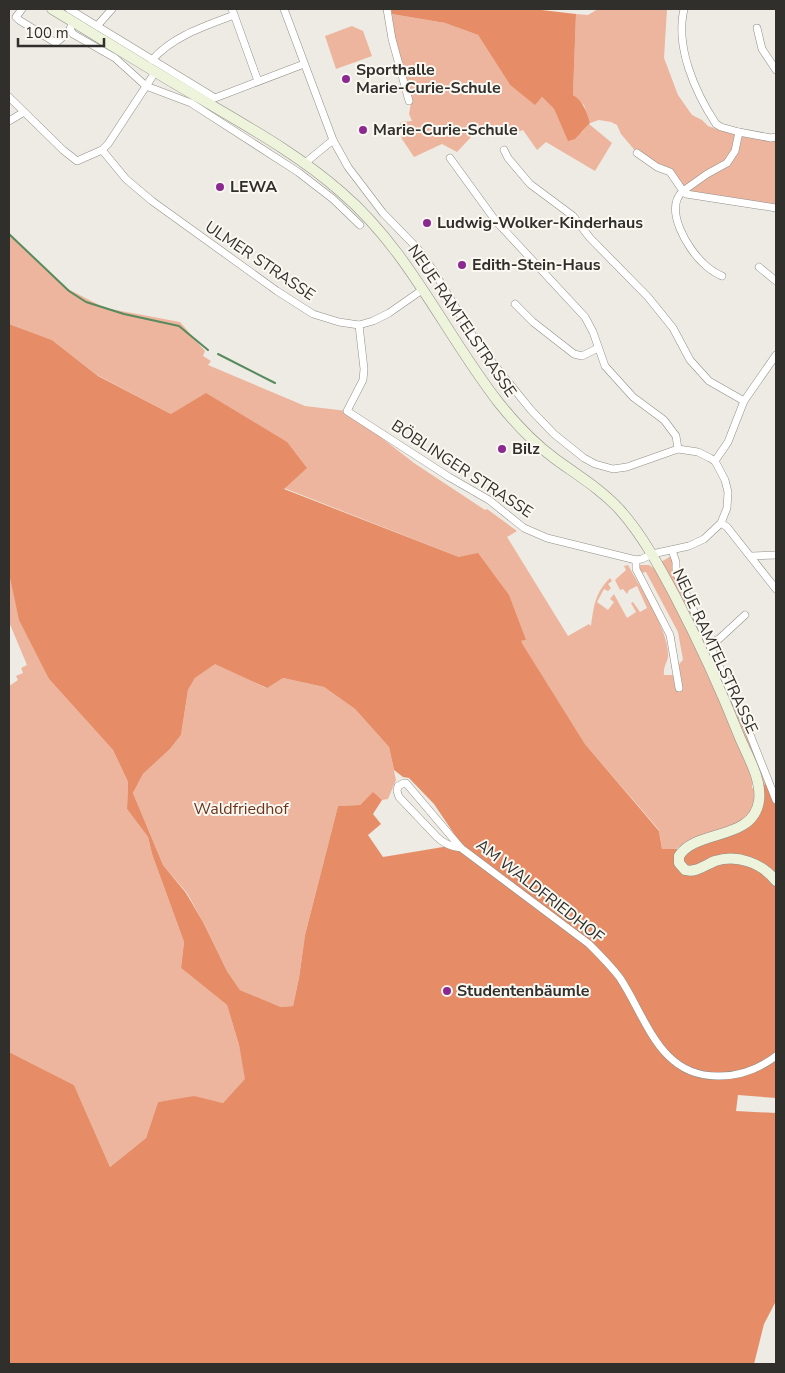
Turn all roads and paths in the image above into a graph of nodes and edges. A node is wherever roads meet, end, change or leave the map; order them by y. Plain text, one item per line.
1 (22, 9) edge
2 (52, 9) edge
3 (69, 9) edge
4 (112, 9) edge
5 (284, 9) edge
6 (387, 9) edge
7 (684, 9) edge
8 (233, 12) edge
9 (72, 26) junction
10 (97, 26) junction
11 (757, 28) dead end
12 (152, 60) junction
13 (304, 64) junction
14 (776, 70) edge
15 (156, 71) junction
16 (258, 81) junction
17 (146, 86) junction
18 (9, 97) edge
19 (409, 101) dead end
20 (24, 112) junction
21 (9, 121) edge
22 (739, 132) junction
23 (776, 137) edge
24 (333, 140) junction
25 (102, 150) junction
26 (504, 150) dead end
27 (637, 153) dead end
28 (450, 158) dead end
29 (305, 163) junction
30 (684, 191) junction
31 (776, 208) edge
32 (360, 225) dead end
33 (759, 267) dead end
34 (722, 276) dead end
35 (776, 281) edge
36 (422, 290) junction
37 (515, 304) dead end
38 (359, 325) junction
39 (598, 348) junction
40 (776, 354) edge
41 (744, 401) junction
42 (678, 449) junction
43 (715, 461) junction
44 (721, 523) junction
45 (672, 550) junction
46 (652, 554) junction
47 (776, 555) edge
48 (752, 556) junction
49 (636, 560) junction
50 (776, 589) edge
51 (745, 615) dead end
52 (710, 643) junction
53 (680, 688) dead end
54 (776, 800) edge
55 (461, 848) junction
56 (776, 881) edge
57 (776, 1056) edge

1 - 9 street
2 - 9 main road, NEUE RAMTELSTRASSE
3 - 10 street
4 - 10 street
5 - 13 street
6 - 19 street
7 - 22 street
8 - 12 street
8 - 16 street
9 - 15 main road, NEUE RAMTELSTRASSE
9 - 17 street, NEUE RAMTELSTRASSE
10 - 12 street
11 - 14 street
12 - 16 street
13 - 16 street
13 - 24 street
15 - 17 street
15 - 29 main road, NEUE RAMTELSTRASSE
17 - 25 street
17 - 32 street, NEUE RAMTELSTRASSE
18 - 20 street
20 - 21 street
20 - 25 street
22 - 23 street
22 - 30 street
24 - 29 street
24 - 42 street
25 - 38 street, ULMER STRASSE
26 - 41 street
27 - 30 street
28 - 39 street
29 - 36 main road, NEUE RAMTELSTRASSE
30 - 31 street
30 - 34 street
33 - 35 street
36 - 38 street
36 - 46 main road, NEUE RAMTELSTRASSE
37 - 39 street
38 - 49 street, BÖBLINGER STRASSE
39 - 42 street
40 - 41 street
41 - 43 street
42 - 43 street
43 - 44 street
44 - 45 street
44 - 48 street
45 - 46 street
45 - 52 street
46 - 49 street
46 - 56 main road, NEUE RAMTELSTRASSE
47 - 48 street
48 - 50 street
49 - 53 street
51 - 52 street
52 - 54 street
55 - 55 street, AM WALDFRIEDHOF
55 - 57 street, AM WALDFRIEDHOF

